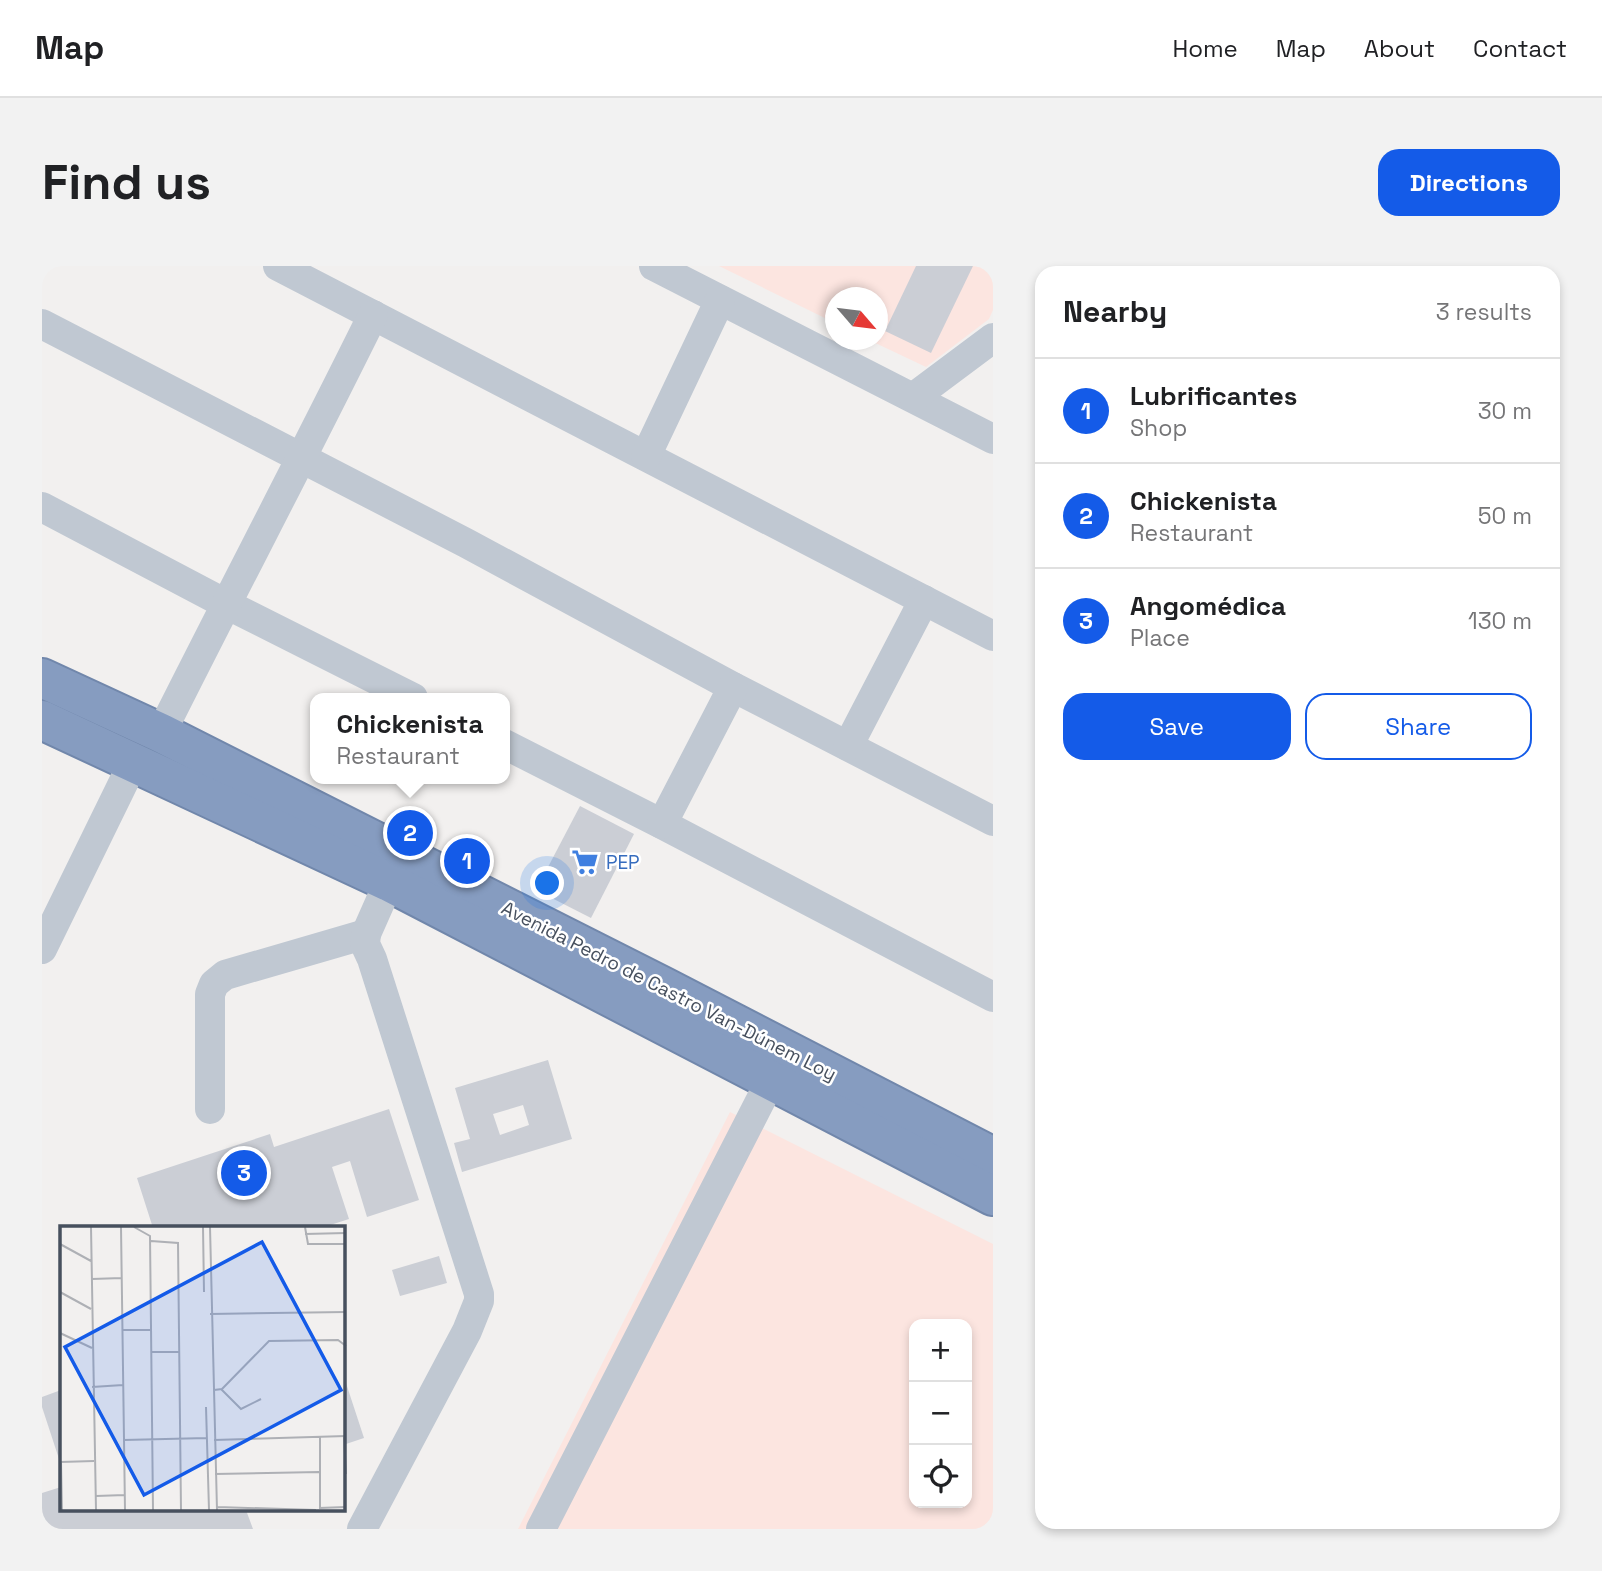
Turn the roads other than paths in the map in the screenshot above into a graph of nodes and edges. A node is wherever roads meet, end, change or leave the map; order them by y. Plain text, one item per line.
1 (278, 266) edge
2 (654, 266) edge
3 (720, 300) junction
4 (373, 315) junction
5 (42, 324) edge
6 (993, 338) edge
7 (914, 397) junction
8 (993, 439) edge
9 (646, 456) junction
10 (302, 459) junction
11 (42, 507) edge
12 (923, 600) junction
13 (226, 604) junction
14 (993, 636) edge
15 (42, 678) edge
16 (733, 687) junction
17 (403, 693) edge
18 (42, 720) edge
19 (161, 733) junction
20 (848, 746) junction
21 (510, 747) edge
22 (133, 763) junction
23 (993, 821) edge
24 (662, 824) junction
25 (389, 882) junction
26 (366, 934) junction
27 (42, 949) edge
28 (993, 997) edge
29 (771, 1080) junction
30 (210, 1109) dead end
31 (993, 1157) edge
32 (993, 1196) edge
33 (362, 1529) edge
34 (541, 1529) edge

1 - 4 street
2 - 3 street
3 - 7 street
3 - 9 street
4 - 9 street
4 - 10 street
5 - 10 street
6 - 7 street
7 - 8 street
9 - 12 street
10 - 13 street
10 - 16 street
11 - 13 street
12 - 14 street
12 - 20 street
13 - 17 street
13 - 19 street
15 - 19 highway, Avenida Pedro de Castro Van-Dúnem Loy
16 - 20 street
16 - 24 street
18 - 22 highway, Avenida Pedro de Castro Van-Dúnem Loy
19 - 31 highway, Avenida Pedro de Castro Van-Dúnem Loy
20 - 23 street
21 - 24 street
22 - 25 highway, Avenida Pedro de Castro Van-Dúnem Loy
22 - 27 street
24 - 28 street
25 - 26 street
25 - 29 highway, Avenida Pedro de Castro Van-Dúnem Loy
26 - 30 street
26 - 33 street
29 - 32 highway, Avenida Pedro de Castro Van-Dúnem Loy
29 - 34 street

